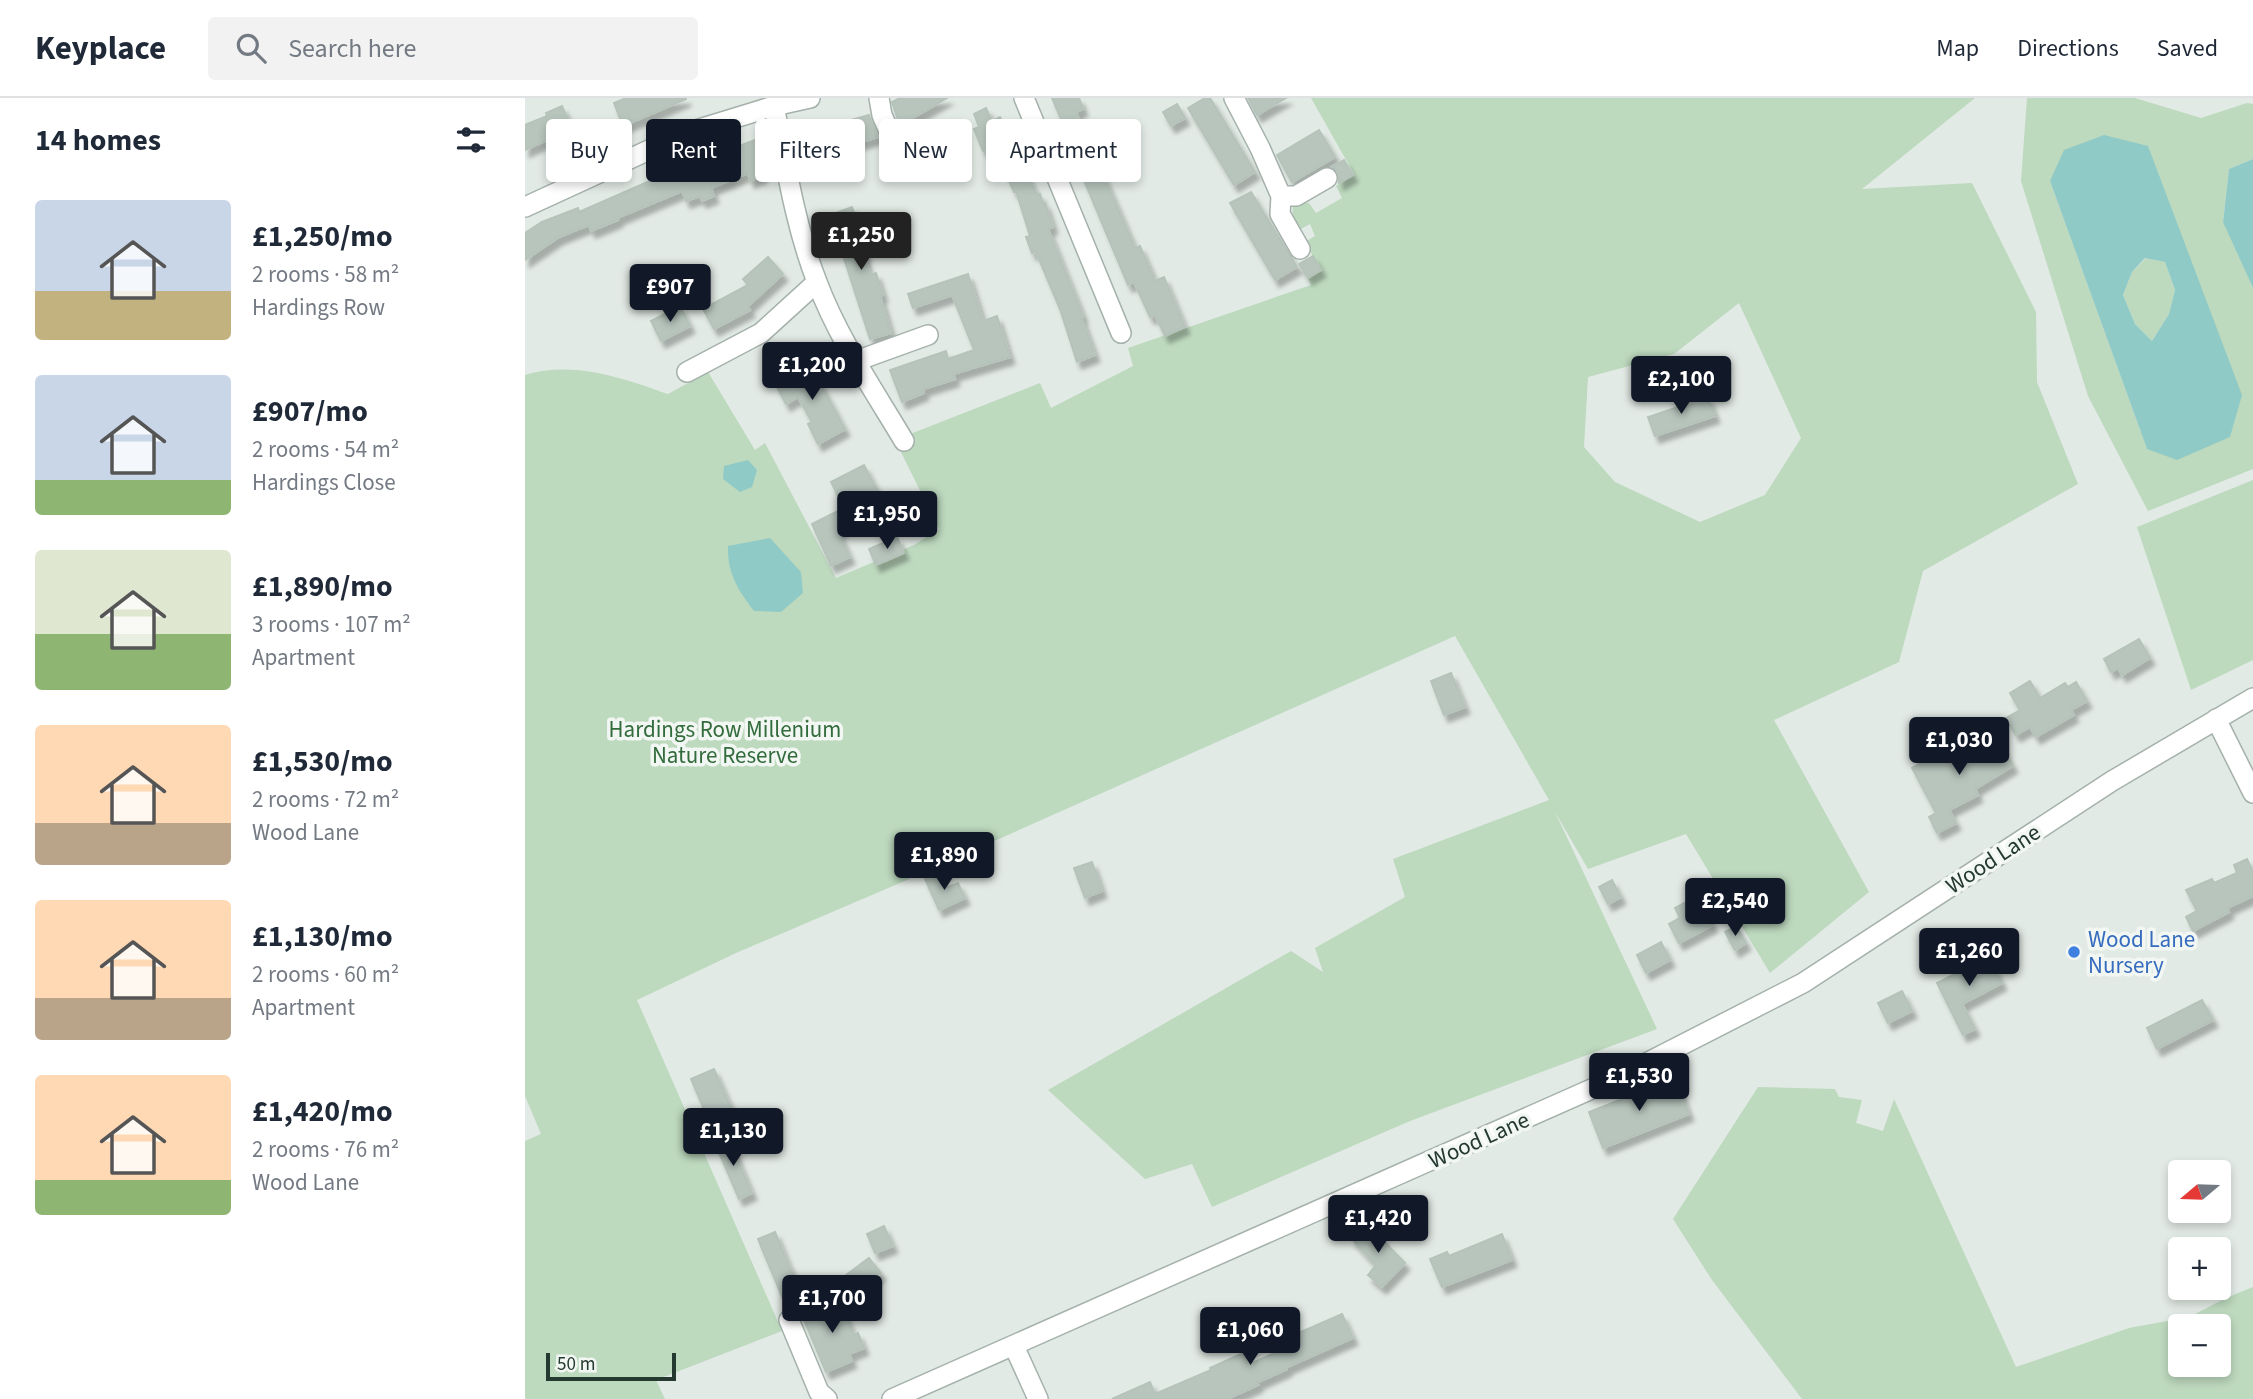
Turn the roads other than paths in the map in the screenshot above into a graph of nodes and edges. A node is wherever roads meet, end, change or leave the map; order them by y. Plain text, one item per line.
1 (810, 98) edge
2 (879, 98) edge
3 (1024, 98) edge
4 (1234, 98) edge
5 (774, 106) junction
6 (884, 119) edge
7 (1327, 178) dead end
8 (1281, 197) junction
9 (525, 207) edge
10 (1300, 249) dead end
11 (817, 282) junction
12 (1121, 333) dead end
13 (927, 335) dead end
14 (856, 361) junction
15 (687, 372) dead end
16 (904, 441) dead end
17 (2253, 698) edge
18 (2216, 719) junction
19 (2253, 793) edge
20 (789, 1320) dead end
21 (1014, 1346) junction
22 (827, 1399) edge
23 (892, 1399) edge
24 (1038, 1399) edge

1 - 5 street
2 - 6 street
3 - 12 street
4 - 8 street
5 - 9 street
5 - 11 street
7 - 8 street
8 - 10 street
11 - 14 street
11 - 15 street
13 - 14 street
14 - 16 street
17 - 18 street, Wood Lane
18 - 19 street
18 - 21 street, Wood Lane
20 - 22 street
21 - 23 street, Wood Lane
21 - 24 street

